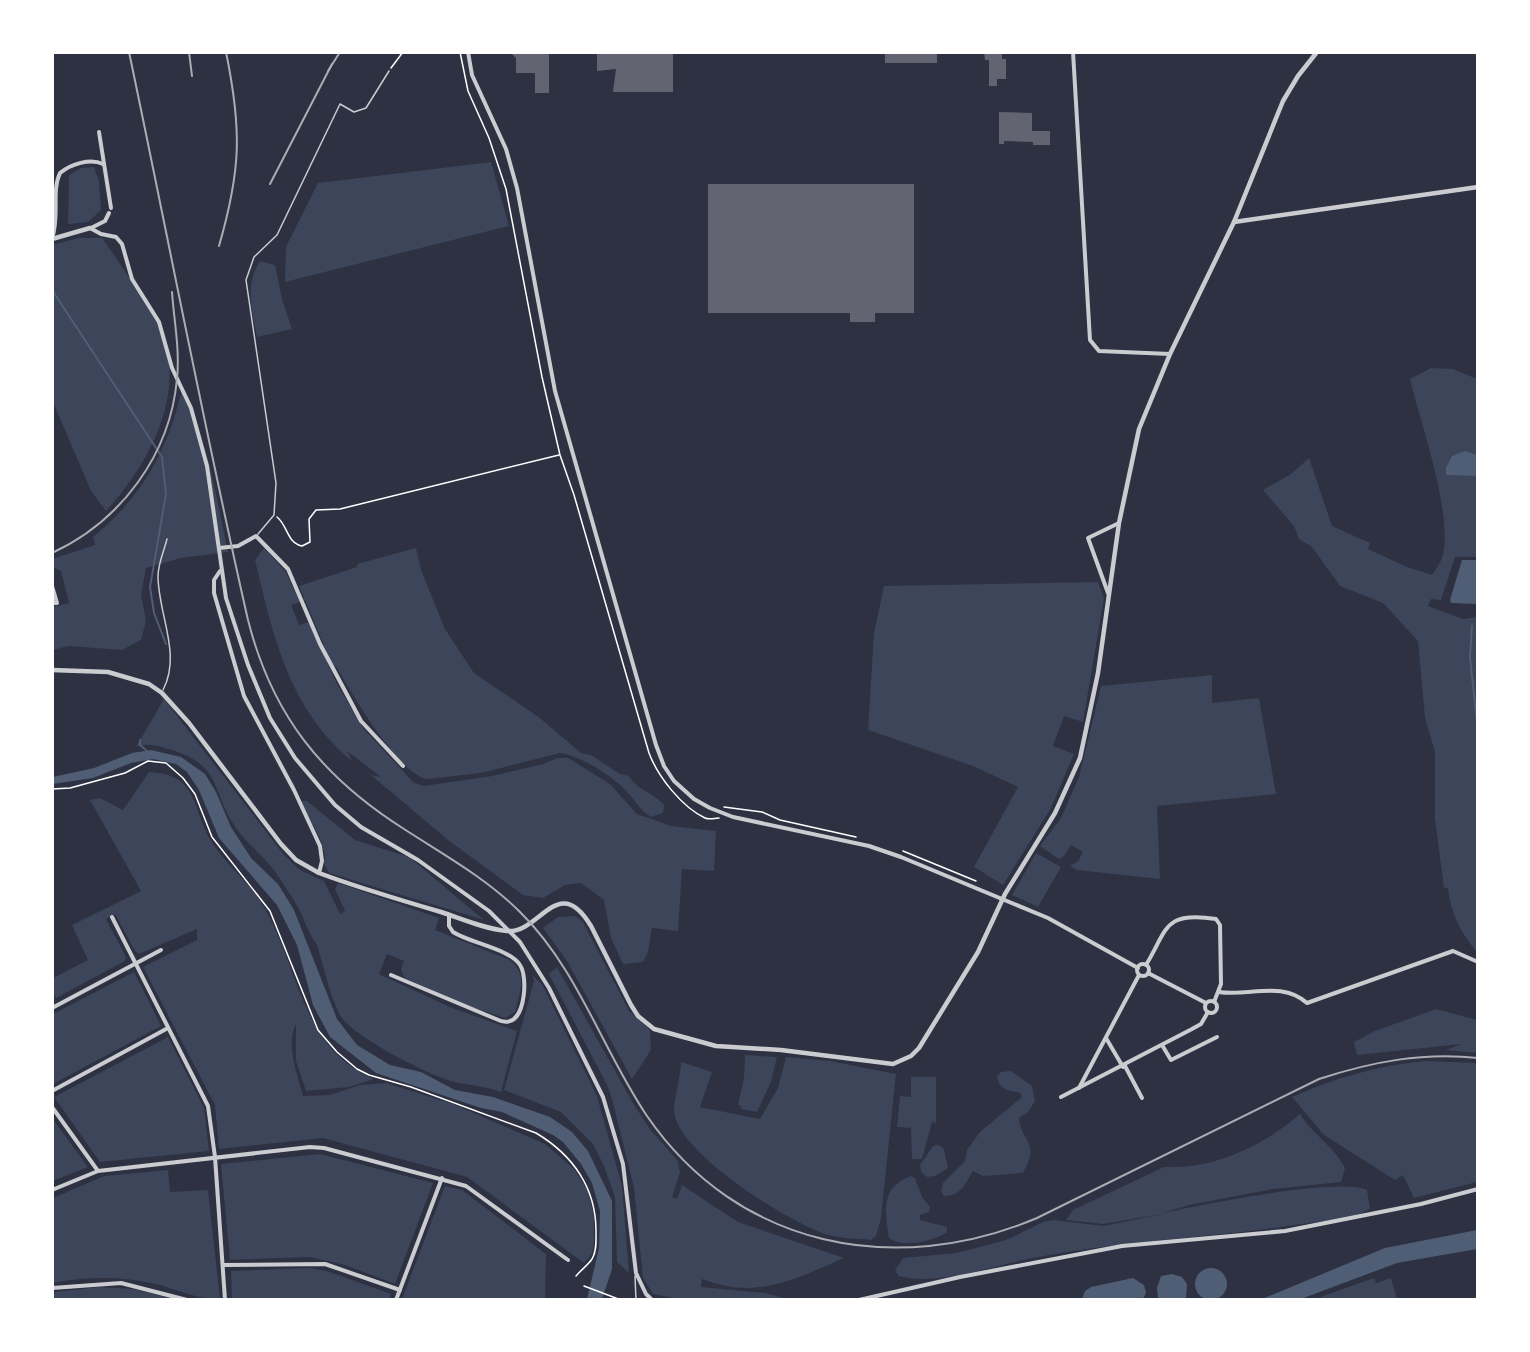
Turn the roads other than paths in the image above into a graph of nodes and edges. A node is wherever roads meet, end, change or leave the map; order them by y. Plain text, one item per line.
1 (468, 52) edge
2 (1073, 52) edge
3 (1317, 52) edge
4 (389, 71) road end
5 (99, 132) dead end
6 (103, 164) junction
7 (1478, 187) edge
8 (1234, 222) junction
9 (90, 228) junction
10 (52, 238) edge
11 (1170, 354) junction
12 (1119, 523) junction
13 (256, 536) junction
14 (167, 539) dead end
15 (219, 548) junction
16 (221, 571) junction
17 (52, 586) edge
18 (1110, 597) junction
19 (52, 603) edge
20 (52, 670) edge
21 (162, 693) junction
22 (403, 766) dead end
23 (319, 873) junction
24 (1003, 899) junction
25 (448, 915) junction
26 (112, 917) dead end
27 (511, 932) junction
28 (161, 950) dead end
29 (1478, 963) edge
30 (136, 964) junction
31 (1146, 965) junction
32 (1138, 968) junction
33 (1148, 973) junction
34 (391, 975) dead end
35 (1139, 975) junction
36 (1219, 992) junction
37 (1214, 1002) junction
38 (1206, 1003) junction
39 (52, 1008) edge
40 (1208, 1012) junction
41 (168, 1028) junction
42 (1106, 1037) junction
43 (1217, 1037) dead end
44 (1162, 1045) junction
45 (1124, 1066) junction
46 (1079, 1088) junction
47 (52, 1091) edge
48 (1061, 1097) dead end
49 (1142, 1098) dead end
50 (52, 1107) edge
51 (215, 1157) junction
52 (98, 1171) junction
53 (442, 1178) junction
54 (1478, 1189) edge
55 (52, 1190) edge
56 (568, 1260) dead end
57 (224, 1265) junction
58 (636, 1273) junction
59 (52, 1287) edge
60 (400, 1290) junction
61 (187, 1299) edge
62 (225, 1299) edge
63 (396, 1299) edge
64 (636, 1299) edge
65 (652, 1299) edge
66 (859, 1299) edge

1 - 24 street
2 - 11 street
3 - 8 street
4 - 13 lane
5 - 6 street
6 - 9 street
6 - 10 street
7 - 8 street
8 - 11 street
9 - 10 street
9 - 15 street
11 - 12 street
12 - 18 street
12 - 18 street
13 - 15 street
13 - 22 street
14 - 21 lane
15 - 16 street
16 - 23 street
16 - 27 street
17 - 19 street
18 - 24 street
20 - 21 street
21 - 23 street
23 - 25 street
24 - 27 street
24 - 32 street
25 - 27 street
25 - 34 street
26 - 30 street
27 - 58 street
28 - 30 street
29 - 36 street
30 - 39 street
30 - 41 street
31 - 32 street
31 - 33 street
31 - 36 street
32 - 35 street
33 - 35 street
33 - 38 street
35 - 42 street
36 - 37 street
37 - 38 street
37 - 40 street
38 - 40 street
40 - 44 street
41 - 47 street
41 - 51 street
42 - 45 street
42 - 46 street
43 - 44 street
44 - 45 street
45 - 46 street
45 - 49 street
46 - 48 street
50 - 52 street
51 - 52 street
51 - 53 street
51 - 57 street
52 - 55 street
53 - 56 street
53 - 60 street
54 - 66 street
57 - 60 street
57 - 62 street
58 - 64 lane
58 - 65 street
59 - 61 street
60 - 63 street

